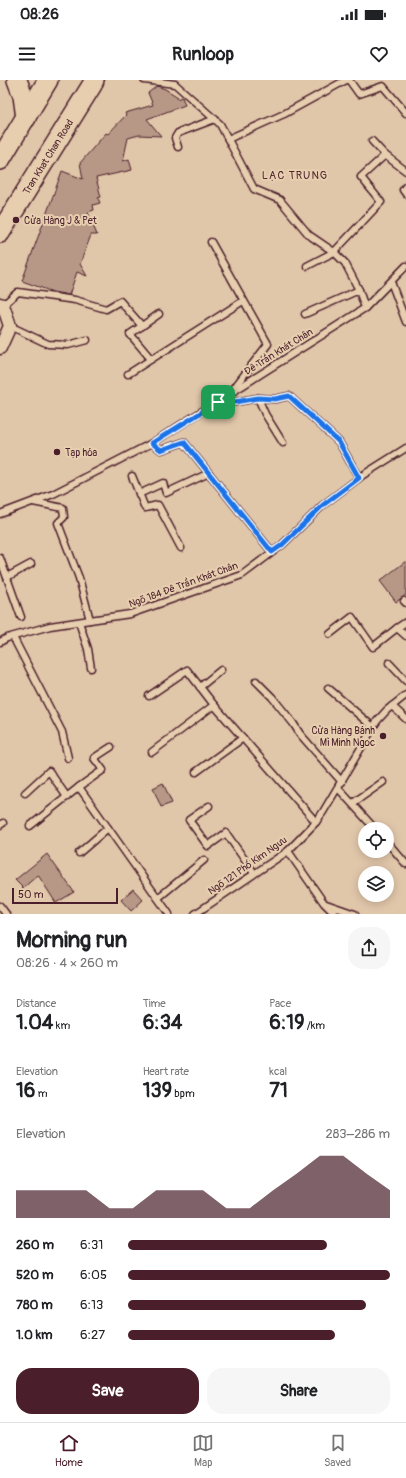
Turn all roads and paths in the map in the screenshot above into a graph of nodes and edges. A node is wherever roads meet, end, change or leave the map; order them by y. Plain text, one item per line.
1 (17, 80) edge
2 (48, 80) edge
3 (144, 80) edge
4 (347, 80) edge
5 (95, 82) edge
6 (406, 112) edge
7 (26, 118) junction
8 (215, 119) junction
9 (228, 139) junction
10 (372, 140) dead end
11 (178, 147) dead end
12 (385, 155) junction
13 (0, 160) edge
14 (406, 171) edge
15 (406, 186) edge
16 (406, 194) edge
17 (0, 233) edge
18 (211, 242) dead end
19 (334, 252) junction
20 (306, 266) dead end
21 (406, 266) edge
22 (391, 282) junction
23 (359, 290) junction
24 (243, 301) junction
25 (2, 304) edge
26 (365, 308) junction
27 (159, 314) dead end
28 (305, 314) dead end
29 (406, 322) edge
30 (10, 326) junction
31 (142, 326) junction
32 (87, 340) dead end
33 (0, 348) edge
34 (151, 359) junction
35 (128, 374) dead end
36 (230, 393) junction
37 (258, 398) junction
38 (218, 402) junction
39 (152, 443) junction
40 (283, 443) dead end
41 (406, 448) edge
42 (209, 473) junction
43 (132, 476) dead end
44 (359, 478) junction
45 (139, 494) junction
46 (32, 502) junction
47 (0, 514) edge
48 (181, 548) dead end
49 (272, 552) junction
50 (0, 558) edge
51 (31, 564) dead end
52 (7, 578) junction
53 (20, 617) dead end
54 (90, 620) junction
55 (79, 622) junction
56 (406, 622) edge
57 (397, 628) junction
58 (330, 634) dead end
59 (406, 636) edge
60 (13, 637) junction
61 (0, 642) edge
62 (389, 663) dead end
63 (91, 668) dead end
64 (221, 670) dead end
65 (256, 681) dead end
66 (406, 681) edge
67 (200, 688) junction
68 (328, 688) dead end
69 (406, 695) edge
70 (149, 696) dead end
71 (214, 705) junction
72 (392, 706) junction
73 (406, 719) edge
74 (373, 727) junction
75 (243, 738) junction
76 (110, 747) dead end
77 (152, 752) dead end
78 (68, 758) dead end
79 (196, 772) dead end
80 (342, 782) junction
81 (383, 782) dead end
82 (79, 787) junction
83 (338, 788) junction
84 (25, 793) dead end
85 (67, 797) junction
86 (353, 803) junction
87 (209, 806) dead end
88 (316, 822) junction
89 (369, 822) edge
90 (30, 826) dead end
91 (108, 828) junction
92 (394, 850) edge
93 (288, 851) junction
94 (78, 853) dead end
95 (204, 860) dead end
96 (406, 864) edge
97 (254, 873) junction
98 (158, 898) junction
99 (324, 903) junction
100 (0, 906) edge
101 (6, 914) edge
102 (169, 914) edge
103 (195, 914) edge
104 (335, 914) edge
105 (355, 914) edge

1 - 7 main road
2 - 7 main road
3 - 8 lane
4 - 6 lane
4 - 9 lane
5 - 17 main road, Tran Khat Chan Road
7 - 13 main road
8 - 9 lane
8 - 11 lane
9 - 19 lane
10 - 12 lane
12 - 14 lane
12 - 19 lane
15 - 16 lane
18 - 24 lane
19 - 20 lane
19 - 23 lane
21 - 22 lane, Đê Trần Khát Chân
22 - 26 lane, Đê Trần Khát Chân
22 - 29 lane
23 - 26 lane
23 - 28 lane
24 - 34 lane
24 - 36 lane
25 - 30 street
25 - 31 lane
26 - 36 lane, Đê Trần Khát Chân
27 - 31 lane
30 - 32 lane
30 - 33 street
31 - 34 lane
34 - 35 lane
36 - 38 lane, Đê Trần Khát Chân
37 - 38 lane
37 - 40 lane
37 - 44 lane
38 - 39 lane, Đê Trần Khát Chân
39 - 42 lane
39 - 46 lane, Đê Trần Khát Chân
41 - 44 lane, Ngõ 184 Đê Trần Khát Chân
42 - 45 lane
42 - 49 lane
43 - 45 lane
44 - 49 lane, Ngõ 184 Đê Trần Khát Chân
45 - 48 lane
46 - 47 lane, Đê Trần Khát Chân
46 - 54 lane
49 - 54 lane, Ngõ 184 Đê Trần Khát Chân
50 - 52 lane
51 - 52 lane
52 - 53 lane
54 - 55 lane, Ngõ 184 Đê Trần Khát Chân
55 - 60 lane, Ngõ 184 Đê Trần Khát Chân
55 - 63 lane
56 - 57 lane
57 - 58 lane
57 - 59 lane
60 - 61 lane, Ngõ 184 Đê Trần Khát Chân
60 - 78 lane
62 - 66 lane
64 - 67 lane
65 - 80 lane
67 - 70 lane
67 - 71 lane
68 - 74 lane
69 - 72 lane, Ngõ 121 Phố Kim Ngưu
71 - 75 lane
71 - 77 lane
72 - 73 lane
72 - 74 lane, Ngõ 121 Phố Kim Ngưu
74 - 80 lane, Ngõ 121 Phố Kim Ngưu
75 - 79 lane
75 - 88 lane
76 - 82 lane
80 - 83 lane, Ngõ 121 Phố Kim Ngưu
81 - 86 lane
82 - 85 lane
82 - 91 lane
83 - 86 lane
83 - 88 lane, Ngõ 121 Phố Kim Ngưu
84 - 85 lane
85 - 90 lane
86 - 89 lane
87 - 97 lane
88 - 93 lane, Ngõ 121 Phố Kim Ngưu
91 - 94 lane
91 - 98 lane
92 - 96 lane
93 - 97 lane, Ngõ 121 Phố Kim Ngưu
93 - 99 lane
95 - 98 lane
97 - 103 lane, Ngõ 121 Phố Kim Ngưu
98 - 102 lane
99 - 104 lane
99 - 105 lane
100 - 101 lane

